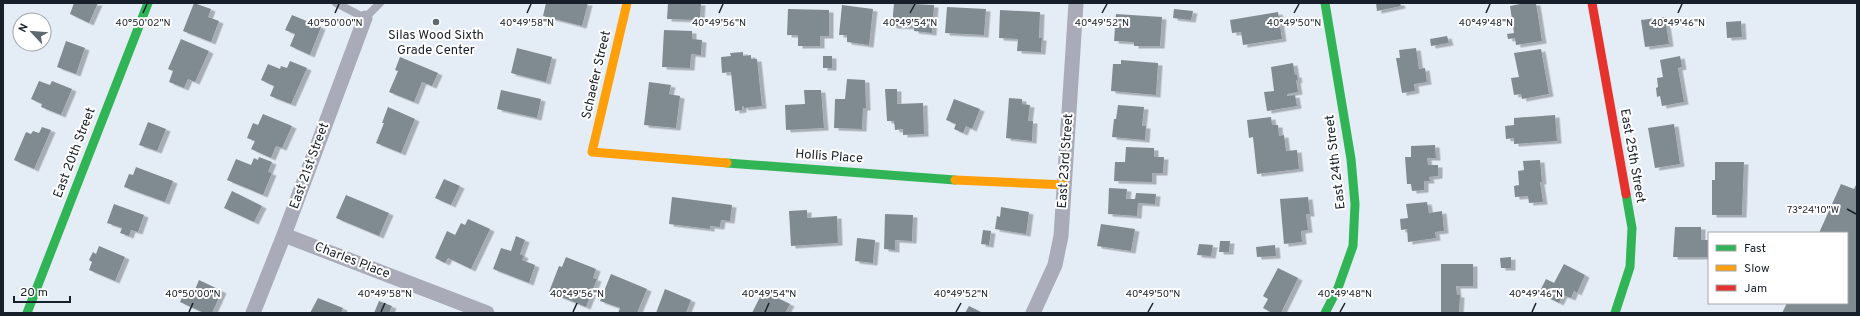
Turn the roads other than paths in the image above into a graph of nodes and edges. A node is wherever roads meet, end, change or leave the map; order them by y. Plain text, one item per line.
1 (148, 3) edge
2 (336, 3) edge
3 (380, 3) edge
4 (627, 3) edge
5 (1076, 3) edge
6 (1325, 3) edge
7 (1592, 3) edge
8 (365, 18) junction
9 (592, 152) joint
10 (1065, 185) junction
11 (284, 235) junction
12 (27, 313) edge
13 (253, 313) edge
14 (487, 313) edge
15 (1033, 313) edge
16 (1325, 313) edge
17 (1615, 313) edge

1 - 12 street, East 20th Street
2 - 8 lane
3 - 8 lane
4 - 9 street, Schaefer Street
5 - 10 street, East 23rd Street
6 - 16 street, East 24th Street
7 - 17 street, East 25th Street
8 - 11 street, East 21st Street
9 - 10 street, Hollis Place
10 - 15 street, East 23rd Street
11 - 13 street, East 21st Street
11 - 14 street, Charles Place

